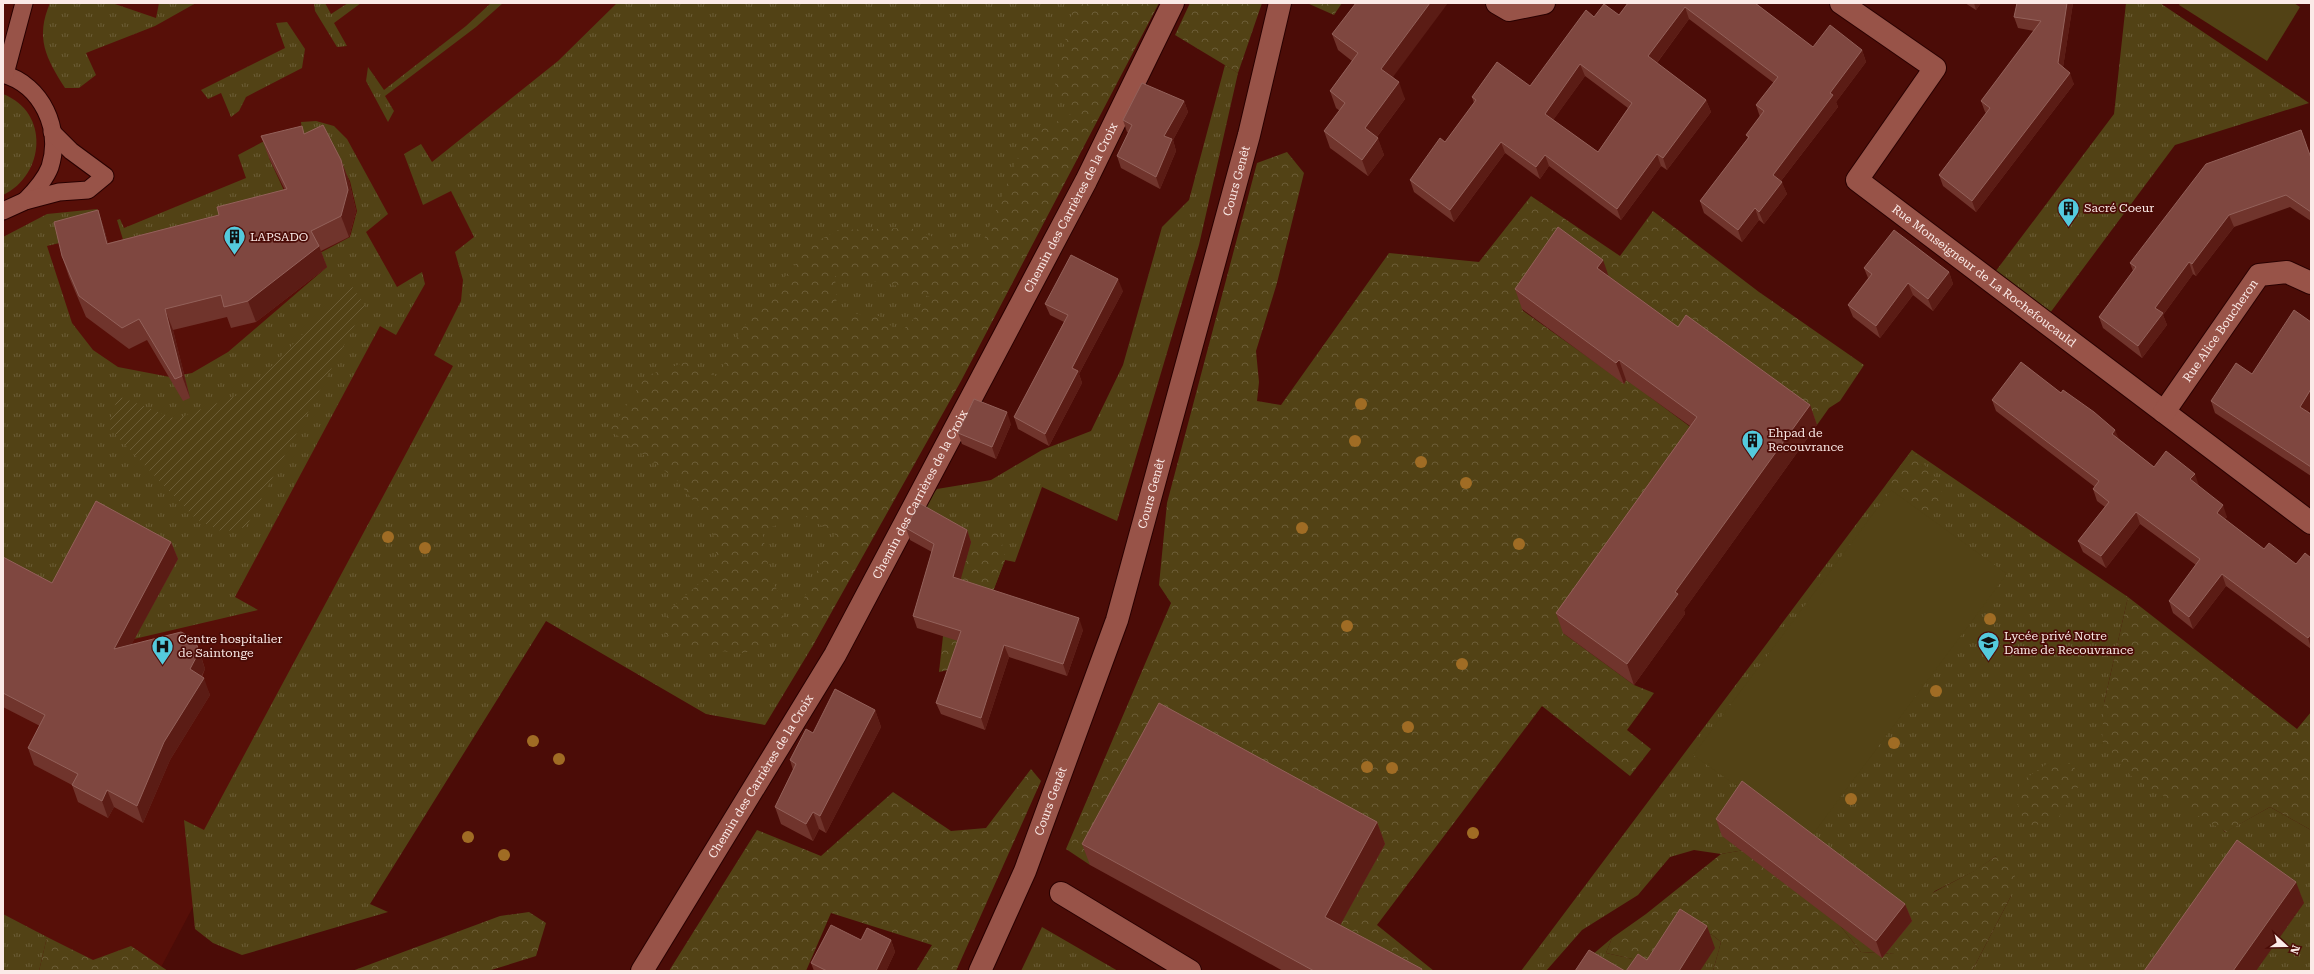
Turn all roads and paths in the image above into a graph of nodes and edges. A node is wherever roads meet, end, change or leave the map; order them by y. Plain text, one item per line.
1 (24, 3) edge
2 (1173, 3) edge
3 (1280, 3) edge
4 (1497, 3) edge
5 (1544, 3) edge
6 (1841, 3) edge
7 (4, 74) edge
8 (52, 132) junction
9 (25, 201) junction
10 (3, 212) edge
11 (2311, 283) edge
12 (2164, 412) junction
13 (2311, 523) edge
14 (1061, 892) dead end
15 (642, 971) edge
16 (980, 971) edge
17 (1190, 971) edge

1 - 7 lane
2 - 15 street, Chemin des Carrières de la Croix
3 - 16 street, Cours Genêt
4 - 5 street
6 - 12 street, Rue Monseigneur de La Rochefoucauld
7 - 8 lane
8 - 9 lane
8 - 9 lane
9 - 10 lane
11 - 12 street, Rue Alice Boucheron
12 - 13 street, Rue Monseigneur de La Rochefoucauld
14 - 17 street

